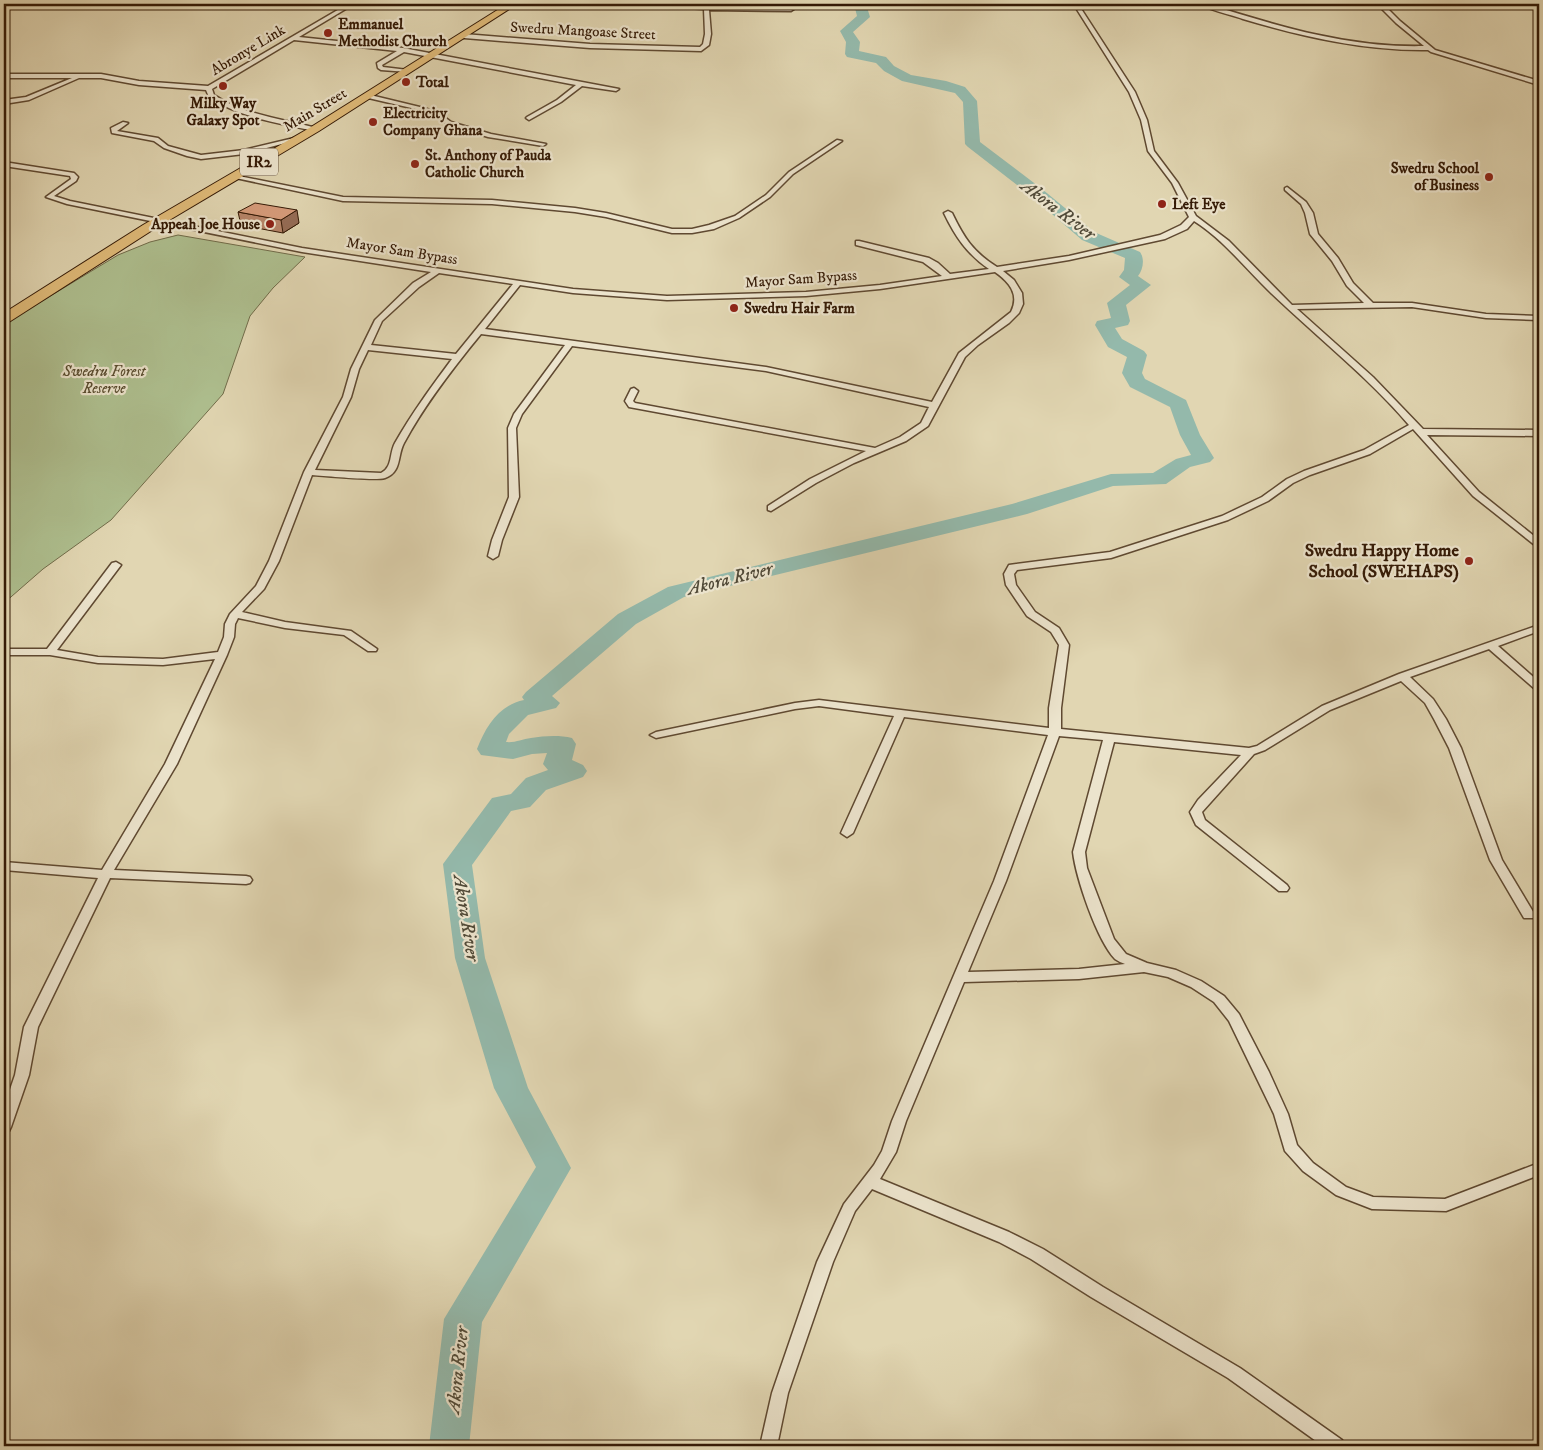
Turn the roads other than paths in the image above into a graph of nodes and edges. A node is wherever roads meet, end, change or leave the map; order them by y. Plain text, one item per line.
1 (351, 4) edge
2 (513, 4) edge
3 (648, 4) edge
4 (1048, 4) edge
5 (1202, 4) edge
6 (1380, 4) edge
7 (1076, 5) edge
8 (706, 6) edge
9 (791, 10) dead end
10 (464, 36) junction
11 (292, 38) junction
12 (1429, 48) junction
13 (402, 50) junction
14 (433, 55) junction
15 (406, 72) junction
16 (82, 75) junction
17 (4, 76) edge
18 (1539, 83) edge
19 (581, 84) junction
20 (209, 88) junction
21 (616, 89) dead end
22 (366, 96) junction
23 (4, 102) edge
24 (529, 118) dead end
25 (124, 123) dead end
26 (315, 129) junction
27 (294, 140) junction
28 (839, 141) dead end
29 (542, 144) dead end
30 (4, 164) edge
31 (234, 177) junction
32 (1287, 189) dead end
33 (948, 213) dead end
34 (1193, 217) junction
35 (161, 221) junction
36 (859, 243) dead end
37 (994, 270) junction
38 (438, 271) junction
39 (947, 276) junction
40 (518, 283) junction
41 (1370, 305) junction
42 (1291, 307) junction
43 (1539, 318) edge
44 (4, 319) edge
45 (478, 331) junction
46 (570, 343) junction
47 (365, 347) junction
48 (458, 357) junction
49 (634, 391) dead end
50 (934, 405) junction
51 (1416, 429) junction
52 (1539, 433) edge
53 (878, 451) junction
54 (309, 472) junction
55 (771, 508) dead end
56 (1539, 544) edge
57 (493, 556) dead end
58 (116, 564) dead end
59 (235, 614) junction
60 (1539, 628) edge
61 (1492, 646) junction
62 (372, 649) dead end
63 (4, 652) edge
64 (50, 652) junction
65 (222, 655) junction
66 (1403, 676) junction
67 (1539, 687) edge
68 (901, 712) junction
69 (1055, 732) junction
70 (656, 735) dead end
71 (1110, 737) junction
72 (1250, 752) junction
73 (847, 833) dead end
74 (4, 866) edge
75 (106, 874) junction
76 (246, 880) dead end
77 (1283, 888) dead end
78 (1529, 915) dead end
79 (1144, 967) junction
80 (960, 977) junction
81 (4, 1127) edge
82 (1539, 1169) edge
83 (870, 1181) junction
84 (768, 1446) edge
85 (1336, 1446) edge

1 - 11 street, Abronye Link
2 - 10 main road, Main Street / IR2
3 - 8 street
4 - 7 street
5 - 12 street
6 - 12 street
7 - 34 street
8 - 9 street
8 - 10 street, Swedru Mangoase Street
10 - 14 main road, Main Street / IR2
11 - 13 street
11 - 20 street, Abronye Link
12 - 18 street
13 - 14 street
13 - 15 street
14 - 15 main road, Main Street / IR2
14 - 19 street
15 - 22 main road, Main Street / IR2
16 - 17 street
16 - 20 street
16 - 23 street
19 - 21 street
19 - 24 street
20 - 26 street, Abronye Link
22 - 26 main road, Main Street / IR2
22 - 29 street
25 - 27 street
26 - 27 main road, Main Street / IR2
27 - 31 main road, Main Street / IR2
28 - 31 street
30 - 35 street, Mayor Sam Bypass
31 - 35 main road, Main Street / IR2
32 - 41 street
33 - 37 street
34 - 37 street, Mayor Sam Bypass
34 - 42 street
35 - 38 street, Mayor Sam Bypass
35 - 44 main road, Main Street / IR2
36 - 39 street
37 - 39 street, Mayor Sam Bypass
37 - 50 street
38 - 40 street, Mayor Sam Bypass
38 - 47 street
39 - 40 street, Mayor Sam Bypass
40 - 45 street
41 - 42 street
41 - 43 street
42 - 51 street
45 - 46 street
45 - 48 street
46 - 50 street
46 - 57 street
47 - 48 street
47 - 54 street
48 - 54 street
49 - 53 street
50 - 53 street
51 - 52 street
51 - 56 street
51 - 69 street
53 - 55 street
54 - 59 street
58 - 64 street
59 - 62 street
59 - 65 street
60 - 61 street
61 - 66 street
61 - 67 street
63 - 64 street
64 - 65 street
65 - 75 street
66 - 72 street
66 - 78 street
68 - 69 street
68 - 70 street
68 - 73 street
69 - 71 street
69 - 80 street
71 - 72 street
71 - 79 street
72 - 77 street
74 - 75 street
75 - 76 street
75 - 81 street
79 - 80 street
79 - 82 street
80 - 83 street
83 - 84 street
83 - 85 street

